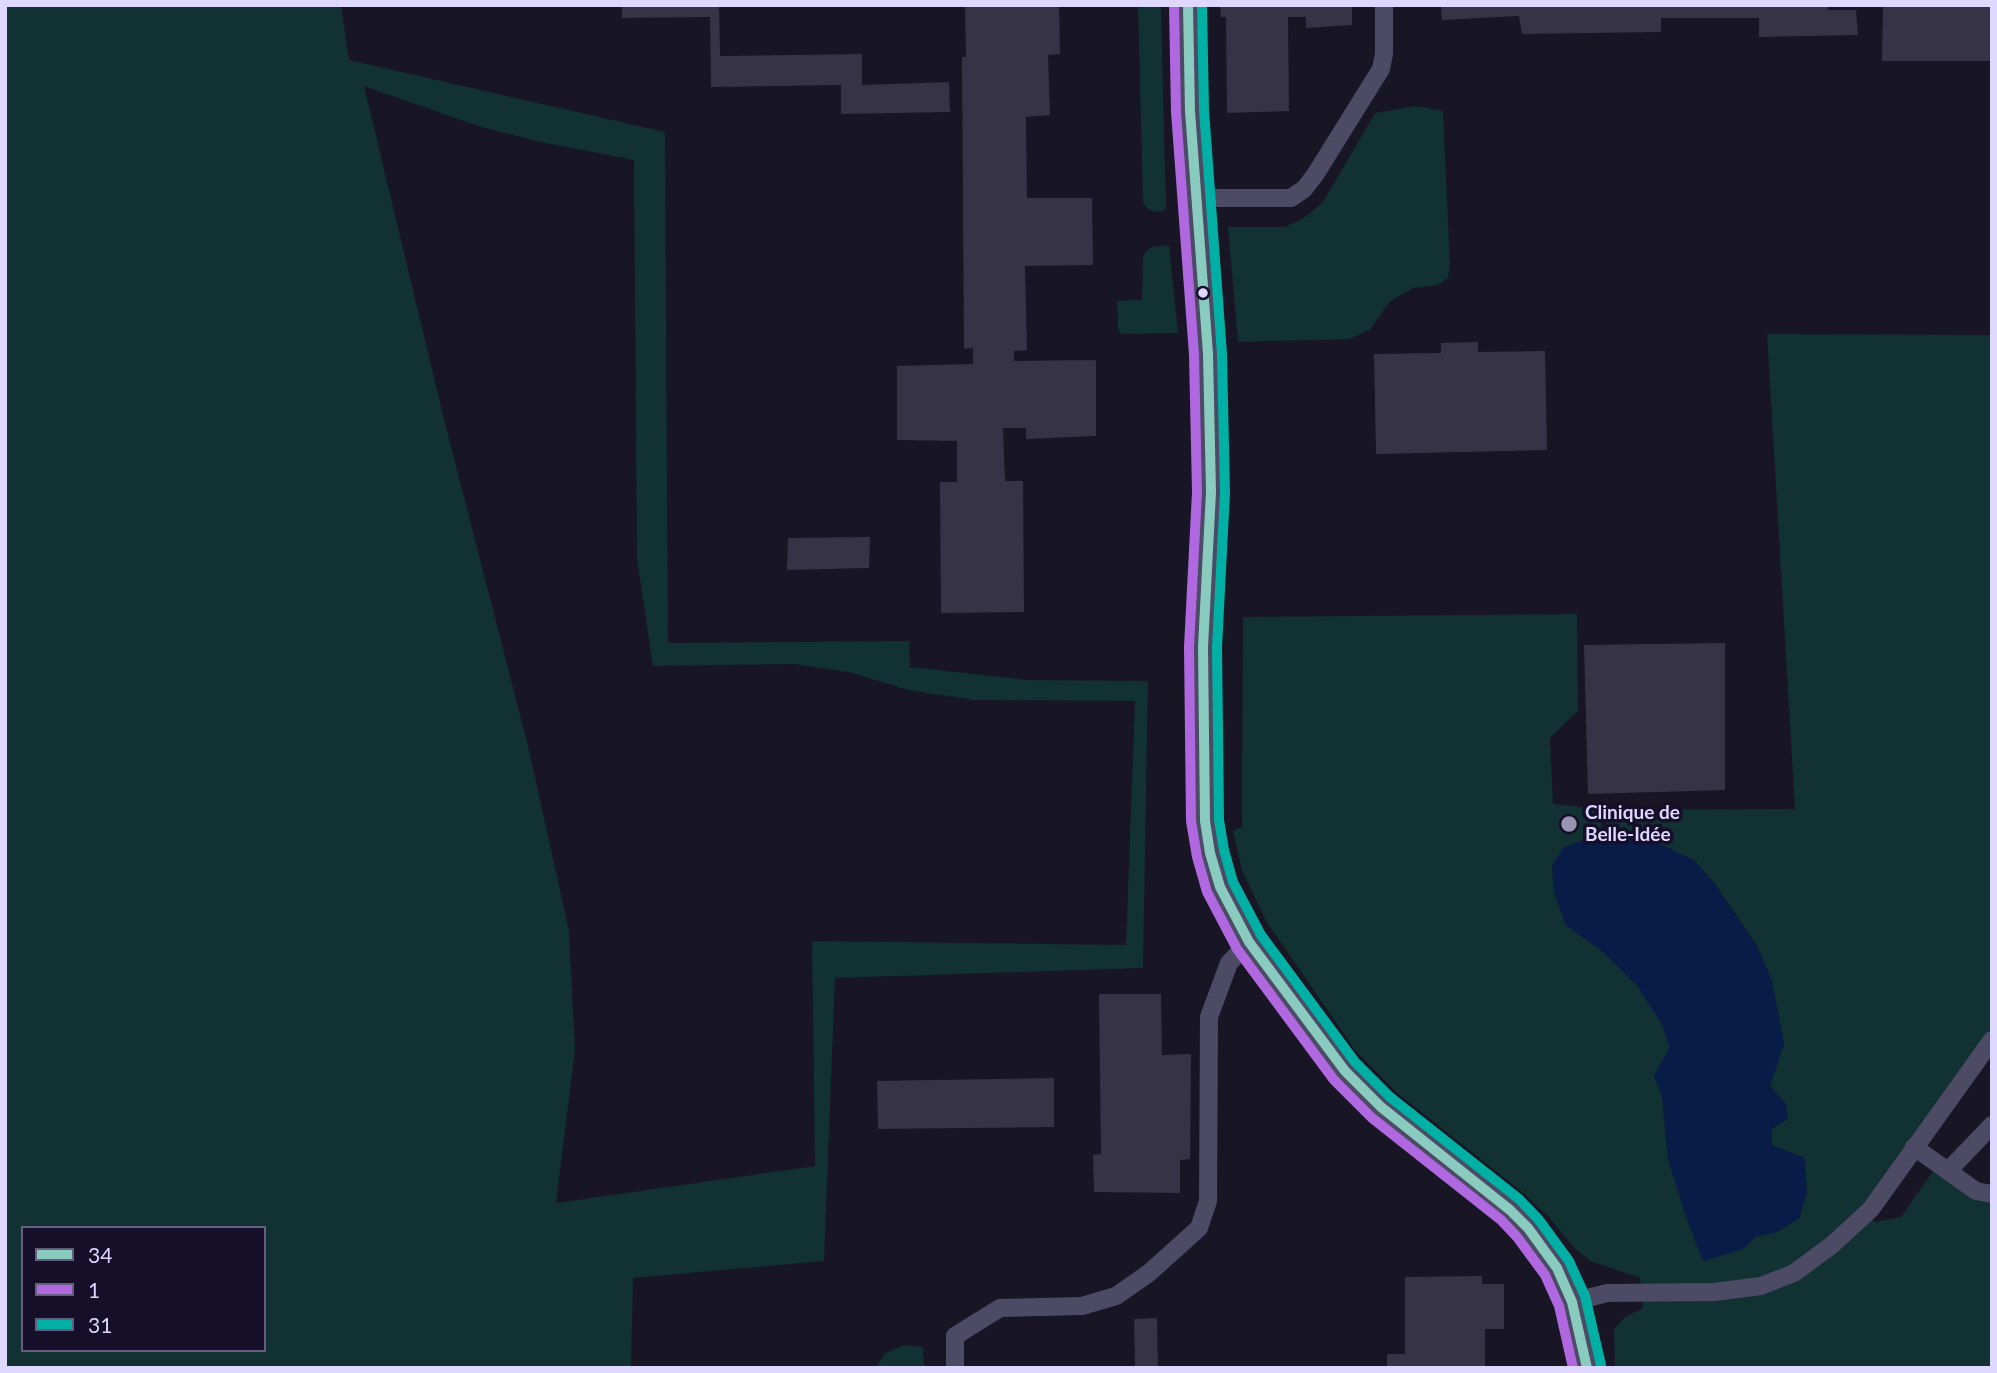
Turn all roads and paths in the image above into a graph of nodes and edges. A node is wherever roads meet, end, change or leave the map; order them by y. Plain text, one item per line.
1 (1188, 5) edge
2 (1384, 5) edge
3 (1195, 198) junction
4 (1249, 942) junction
5 (1992, 1040) edge
6 (1992, 1125) edge
7 (1914, 1147) junction
8 (1948, 1171) junction
9 (1992, 1194) edge
10 (1572, 1302) junction
11 (955, 1368) edge
12 (1587, 1368) edge

1 - 3 street
2 - 3 lane
3 - 4 street
4 - 10 street
4 - 11 lane
5 - 7 lane
6 - 8 lane
7 - 8 lane
7 - 10 lane
8 - 9 lane
10 - 12 street

